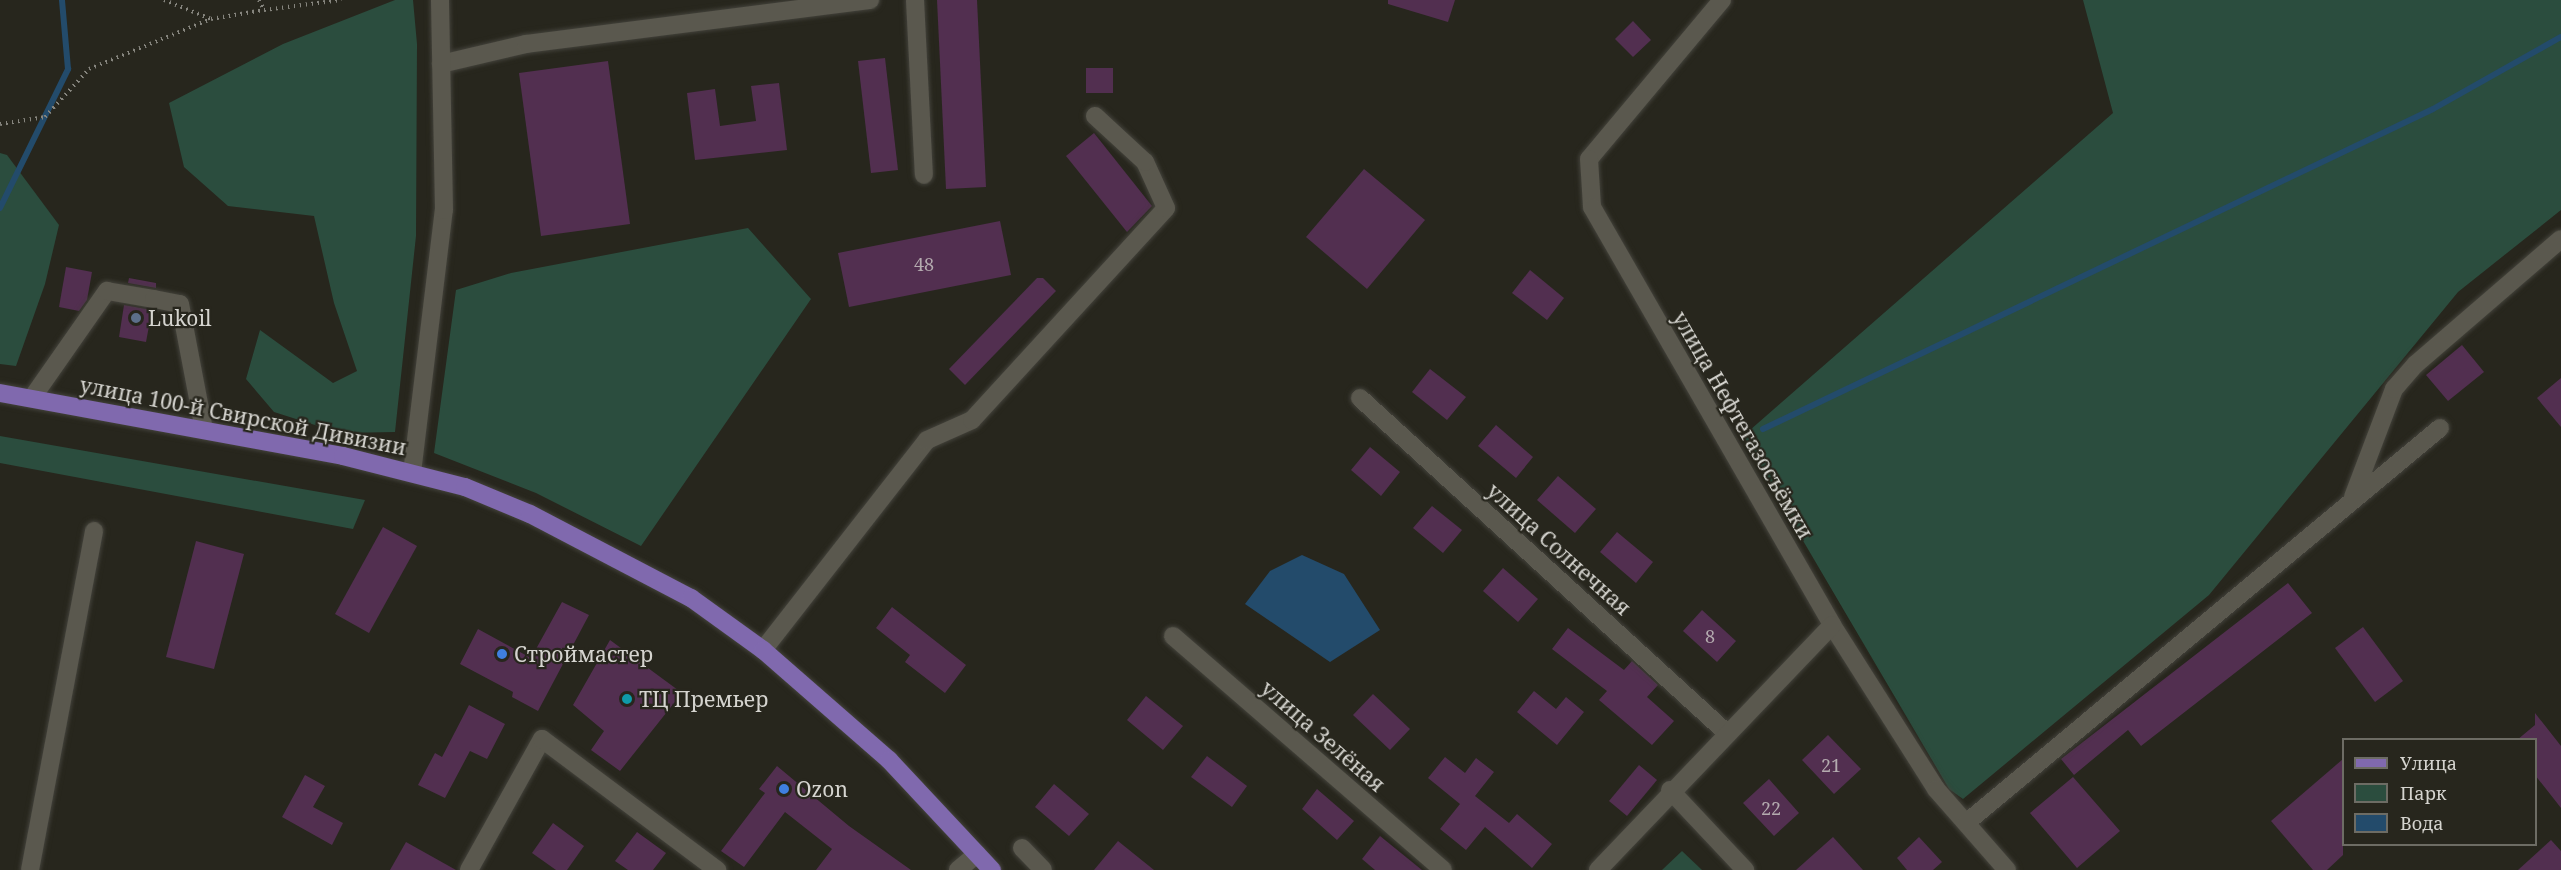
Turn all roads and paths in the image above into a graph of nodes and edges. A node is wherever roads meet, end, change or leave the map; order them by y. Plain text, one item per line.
1 (164, 0) edge
2 (259, 0) edge
3 (341, 0) edge
4 (440, 0) edge
5 (870, 0) edge
6 (915, 0) edge
7 (1722, 0) edge
8 (264, 10) junction
9 (211, 19) junction
10 (441, 64) junction
11 (1095, 116) dead end
12 (0, 124) edge
13 (924, 175) dead end
14 (2561, 239) edge
15 (0, 393) edge
16 (32, 398) junction
17 (1360, 398) dead end
18 (2439, 428) dead end
19 (204, 430) junction
20 (412, 473) junction
21 (2352, 498) junction
22 (94, 531) dead end
23 (1832, 625) junction
24 (1173, 636) dead end
25 (763, 650) junction
26 (1728, 734) junction
27 (1670, 790) junction
28 (1966, 823) junction
29 (1022, 848) dead end
30 (977, 854) junction
31 (30, 870) edge
32 (469, 870) edge
33 (717, 870) edge
34 (958, 870) edge
35 (992, 870) edge
36 (1043, 870) edge
37 (1443, 870) edge
38 (1598, 870) edge
39 (1745, 870) edge
40 (2007, 870) edge

1 - 9 path
2 - 8 path
3 - 8 path
4 - 10 street
5 - 10 street
6 - 13 street
7 - 23 street, улица Нефтегазосъёмки
8 - 9 path
9 - 12 path
10 - 20 street
11 - 25 street
14 - 21 street
15 - 16 main road, улица 100-й Свирской Дивизии
16 - 19 main road, улица 100-й Свирской Дивизии
16 - 19 street
17 - 26 street, улица Солнечная
18 - 21 street
19 - 20 main road, улица 100-й Свирской Дивизии
20 - 25 main road, улица 100-й Свирской Дивизии
21 - 28 street
22 - 31 street
23 - 26 street
23 - 28 street, улица Нефтегазосъёмки
24 - 37 street, улица Зелёная
25 - 30 main road, улица 100-й Свирской Дивизии
26 - 27 street
27 - 38 street
27 - 39 street
28 - 40 street, улица Нефтегазосъёмки
29 - 36 street
30 - 34 street
30 - 35 main road, улица 100-й Свирской Дивизии
32 - 33 street

